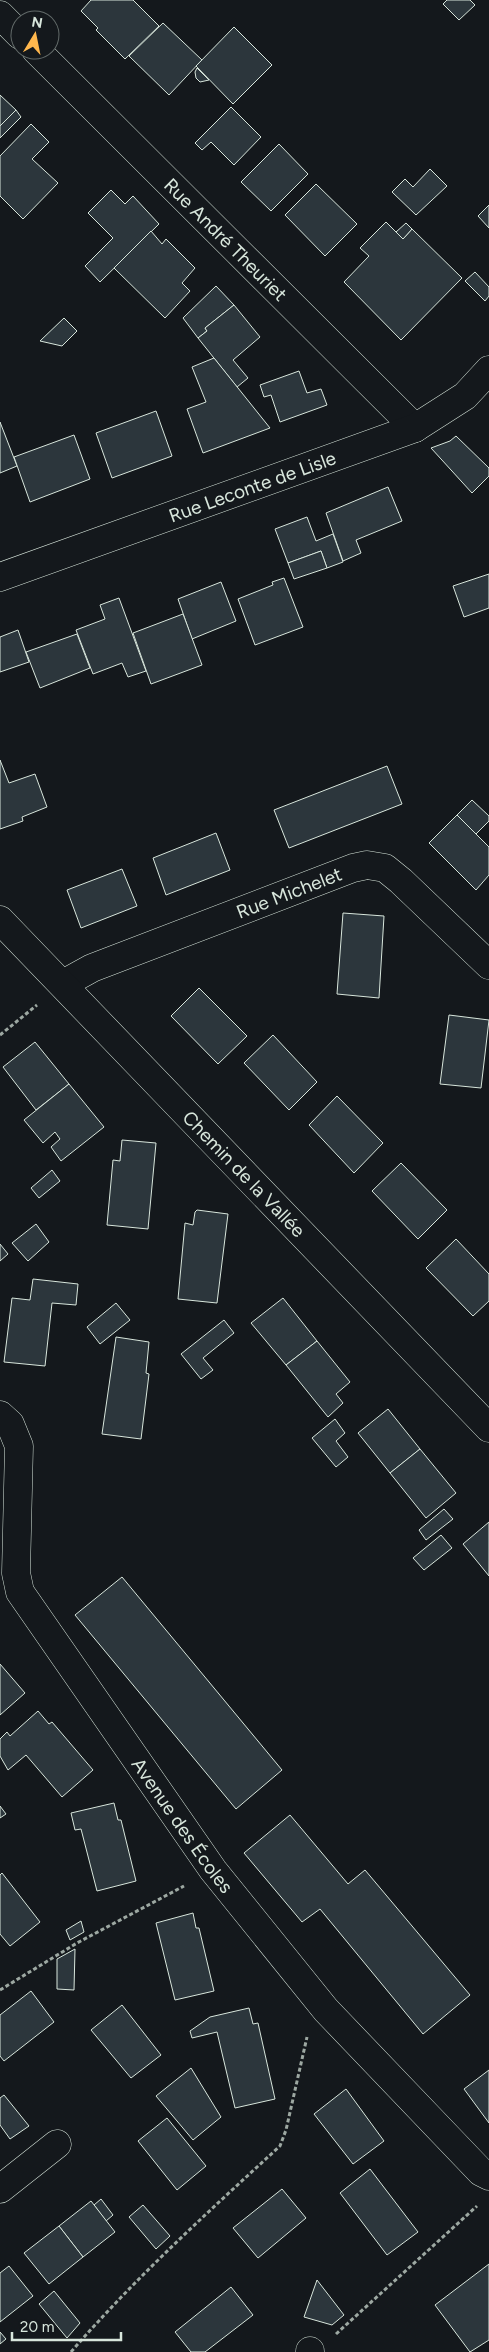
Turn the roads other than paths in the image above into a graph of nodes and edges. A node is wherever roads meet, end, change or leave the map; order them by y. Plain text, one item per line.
1 (0, 15) edge
2 (10, 24) edge
3 (46, 60) edge
4 (489, 370) edge
5 (415, 428) junction
6 (0, 577) edge
7 (0, 920) edge
8 (489, 965) edge
9 (63, 984) junction
10 (0, 1415) edge
11 (489, 1428) edge
12 (57, 2144) dead end
13 (489, 2176) edge
14 (0, 2189) edge

1 - 2 street
3 - 5 street, Rue André Theuriet
4 - 5 street, Rue Leconte de Lisle
5 - 6 street, Rue Leconte de Lisle
7 - 9 street, Chemin de la Vallée
8 - 9 street, Rue Michelet
9 - 11 street, Chemin de la Vallée
10 - 13 street, Avenue des Écoles
12 - 14 street

